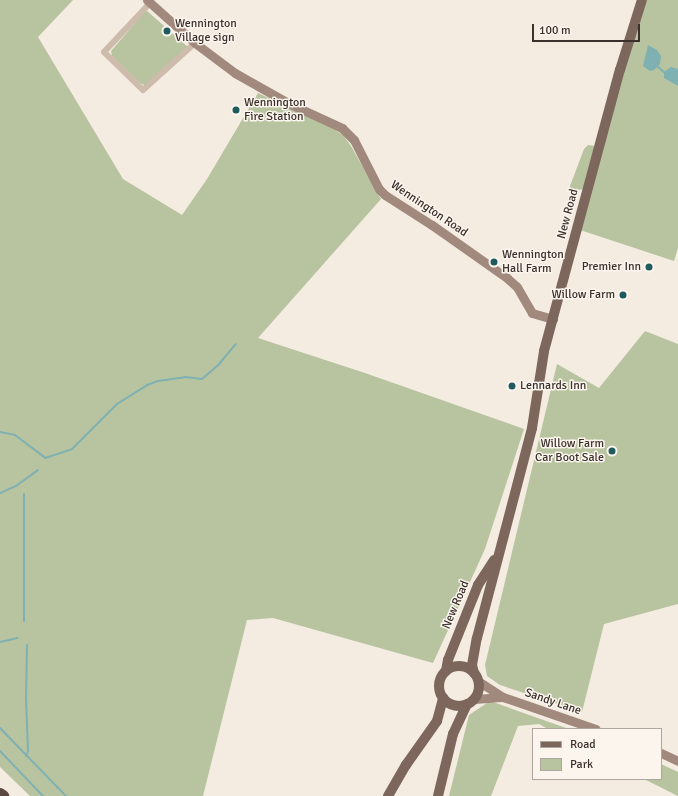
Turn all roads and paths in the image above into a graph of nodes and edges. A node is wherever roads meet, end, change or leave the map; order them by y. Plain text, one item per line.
1 (642, 0) edge
2 (148, 2) edge
3 (195, 43) junction
4 (553, 319) junction
5 (498, 553) junction
6 (446, 671) junction
7 (476, 677) junction
8 (503, 697) junction
9 (443, 698) junction
10 (471, 701) junction
11 (593, 728) edge
12 (662, 753) edge
13 (678, 760) edge
14 (0, 794) edge
15 (3, 796) edge
16 (388, 796) edge
17 (438, 796) edge

1 - 4 main road, New Road
2 - 3 main road, Wennington Road
2 - 3 street
3 - 4 main road, Wennington Road
4 - 5 main road, New Road
5 - 6 main road, New Road
5 - 7 main road, New Road
6 - 7 main road
6 - 9 main road
7 - 8 main road, Sandy Lane
7 - 10 main road
8 - 10 main road, Sandy Lane
8 - 11 main road, Sandy Lane
9 - 10 main road
9 - 16 main road
10 - 17 main road
12 - 13 main road
14 - 15 highway

